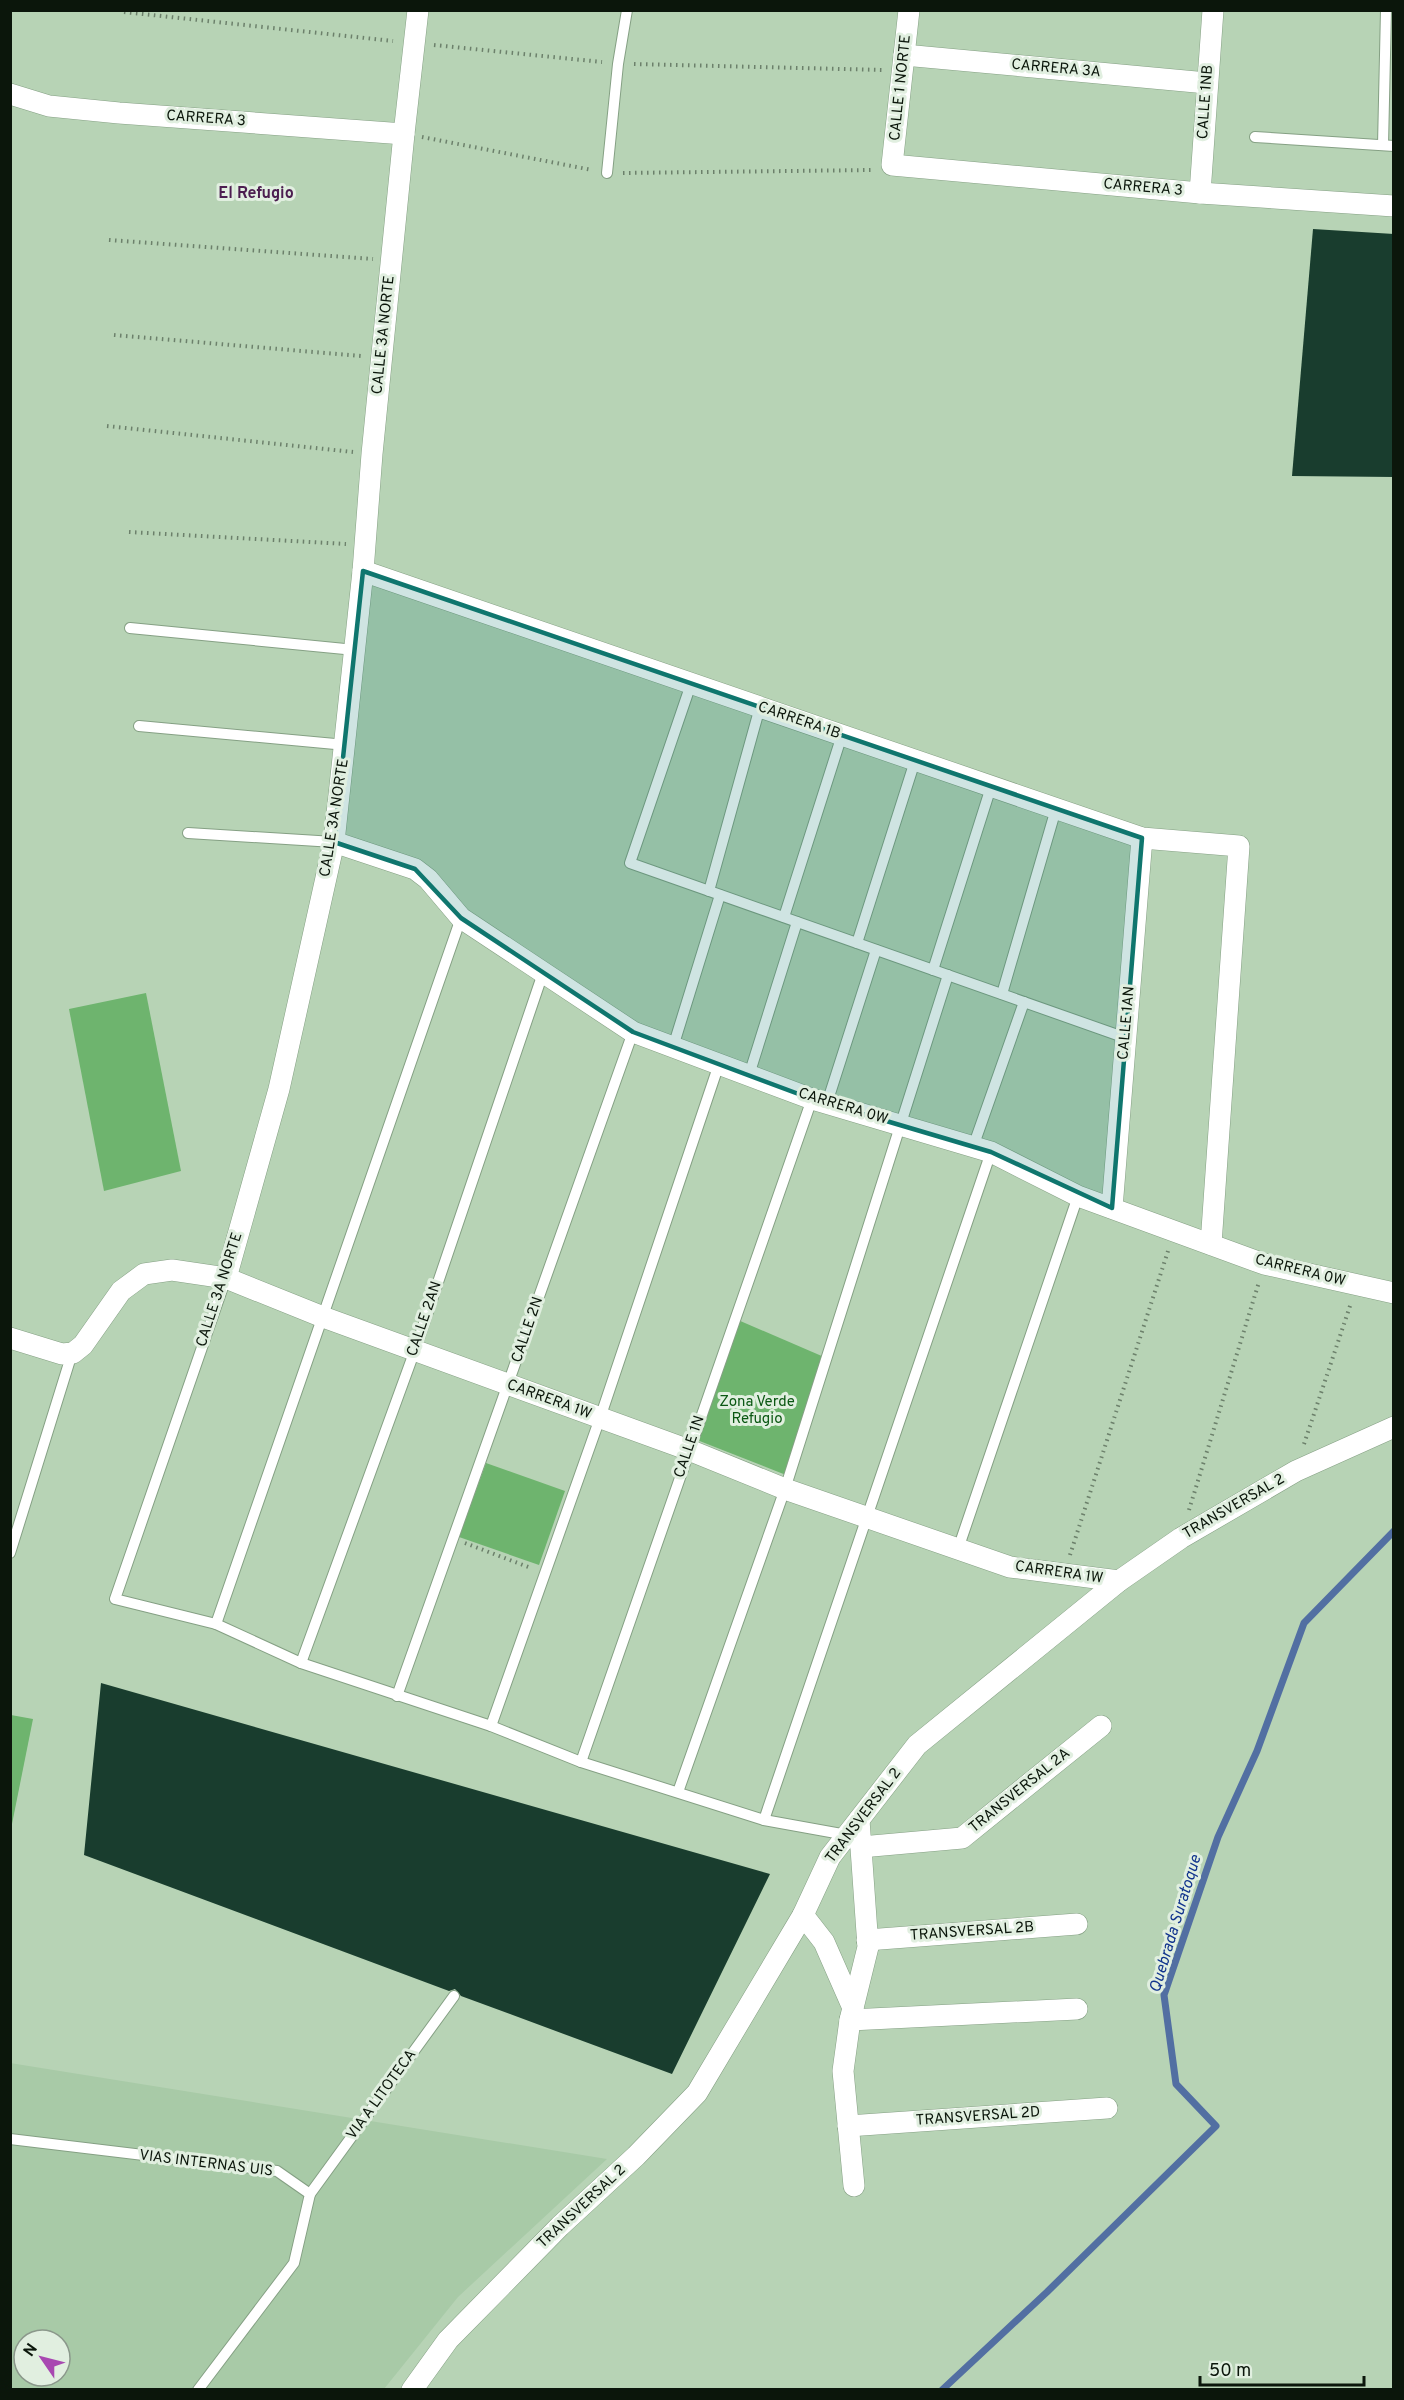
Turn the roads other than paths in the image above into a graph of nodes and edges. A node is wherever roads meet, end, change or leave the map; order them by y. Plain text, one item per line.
1 (418, 10) edge
2 (627, 10) edge
3 (909, 10) edge
4 (1213, 10) edge
5 (1386, 10) edge
6 (904, 62) junction
7 (1207, 83) junction
8 (10, 94) edge
9 (404, 134) junction
10 (1255, 137) dead end
11 (1388, 145) edge
12 (892, 165) joint
13 (607, 173) road end
14 (1200, 193) junction
15 (1394, 206) edge
16 (363, 571) junction
17 (130, 628) dead end
18 (355, 650) junction
19 (691, 684) junction
20 (760, 707) junction
21 (139, 726) dead end
22 (842, 735) junction
23 (346, 745) junction
24 (915, 761) junction
25 (991, 787) junction
26 (1056, 809) junction
27 (188, 832) dead end
28 (1142, 838) junction
29 (334, 842) junction
30 (714, 893) junction
31 (784, 917) junction
32 (461, 918) junction
33 (797, 922) junction
34 (856, 943) junction
35 (876, 950) junction
36 (933, 970) junction
37 (543, 973) junction
38 (948, 975) junction
39 (1002, 994) junction
40 (1024, 1002) junction
41 (633, 1032) junction
42 (1126, 1038) junction
43 (673, 1047) junction
44 (719, 1064) junction
45 (749, 1075) junction
46 (820, 1101) junction
47 (901, 1124) junction
48 (982, 1149) junction
49 (1078, 1196) junction
50 (1112, 1208) junction
51 (1211, 1244) junction
52 (226, 1278) junction
53 (1394, 1293) edge
54 (324, 1317) junction
55 (10, 1338) edge
56 (415, 1350) junction
57 (62, 1354) junction
58 (509, 1386) junction
59 (600, 1418) junction
60 (1394, 1427) edge
61 (688, 1450) junction
62 (785, 1489) junction
63 (866, 1517) junction
64 (958, 1549) junction
65 (10, 1553) edge
66 (1119, 1581) junction
67 (216, 1623) junction
68 (301, 1663) junction
69 (397, 1696) junction
70 (491, 1726) junction
71 (1101, 1726) dead end
72 (581, 1762) junction
73 (678, 1792) junction
74 (764, 1820) junction
75 (856, 1834) junction
76 (802, 1915) junction
77 (1077, 1924) dead end
78 (867, 1940) junction
79 (454, 1996) dead end
80 (1077, 2009) dead end
81 (852, 2014) junction
82 (1107, 2108) dead end
83 (848, 2126) junction
84 (10, 2139) edge
85 (854, 2186) dead end
86 (310, 2194) junction
87 (198, 2390) edge
88 (412, 2390) edge

1 - 9 street, CALLE 3A NORTE
2 - 13 lane
3 - 6 street, CALLE 1 NORTE
4 - 7 street, CALLE 1NB
5 - 11 lane
6 - 7 street, CARRERA 3A
6 - 12 street, CALLE 1 NORTE
7 - 14 street, CALLE 1NB
8 - 9 street, CARRERA 3
9 - 16 street, CALLE 3A NORTE
10 - 11 lane
12 - 14 street, CARRERA 3
14 - 15 street, CARRERA 3
16 - 18 street, CALLE 3A NORTE
16 - 19 street, CARRERA 1B
17 - 18 lane
18 - 23 street, CALLE 3A NORTE
19 - 20 street, CARRERA 1B
19 - 30 lane
20 - 22 street, CARRERA 1B
20 - 30 lane
21 - 23 lane
22 - 24 street, CARRERA 1B
22 - 31 lane
23 - 29 street, CALLE 3A NORTE
24 - 25 street, CARRERA 1B
24 - 34 lane
25 - 26 street, CARRERA 1B
25 - 36 lane
26 - 28 street, CARRERA 1B
26 - 39 lane
27 - 29 lane
28 - 42 street, CALLE 1AN
28 - 51 street, CARRERA 1B
29 - 32 street, CARRERA 0W
29 - 52 street, CALLE 3A NORTE
30 - 31 lane
30 - 43 lane
31 - 33 lane
32 - 37 street, CARRERA 0W
32 - 54 lane
33 - 34 lane
33 - 45 lane
34 - 35 lane
35 - 36 lane
35 - 46 lane, CALLE 1N
36 - 38 lane
37 - 41 street, CARRERA 0W
37 - 56 lane, CALLE 2AN
38 - 39 lane
38 - 47 lane
39 - 40 lane
40 - 42 lane
40 - 48 lane
41 - 43 street, CARRERA 0W
41 - 58 lane, CALLE 2N
42 - 50 street, CALLE 1AN
43 - 44 street, CARRERA 0W
44 - 45 street, CARRERA 0W
44 - 59 lane
45 - 46 street, CARRERA 0W
46 - 47 street, CARRERA 0W
46 - 61 lane, CALLE 1N
47 - 48 street, CARRERA 0W
47 - 62 lane
48 - 49 street, CARRERA 0W
48 - 63 lane
49 - 50 street, CARRERA 0W
49 - 64 lane
50 - 51 street, CARRERA 0W
51 - 53 street, CARRERA 0W
52 - 54 street, CARRERA 1W
52 - 57 street, CARRERA 1W
52 - 67 lane, CALLE 3A NORTE
54 - 56 street, CARRERA 1W
54 - 67 lane
55 - 57 street
56 - 58 street, CARRERA 1W
56 - 68 lane, CALLE 2AN
57 - 65 lane
58 - 59 street, CARRERA 1W
58 - 69 lane, CALLE 2N
59 - 61 street, CARRERA 1W
59 - 70 lane
60 - 66 street, TRANSVERSAL 2
61 - 62 street, CARRERA 1W
61 - 72 lane, CALLE 1N
62 - 63 street, CARRERA 1W
62 - 73 lane
63 - 64 street, CARRERA 1W
63 - 74 lane
64 - 66 street, CARRERA 1W
66 - 75 street, TRANSVERSAL 2
67 - 68 lane
68 - 69 lane
69 - 70 lane
70 - 72 lane
71 - 75 street, TRANSVERSAL 2A
72 - 73 lane
73 - 74 lane
74 - 75 lane
75 - 76 street, TRANSVERSAL 2
75 - 78 street
76 - 81 street
76 - 88 street, TRANSVERSAL 2
77 - 78 street, TRANSVERSAL 2B
78 - 81 street
79 - 86 lane, VIA A LITOTECA
80 - 81 street
81 - 83 street
82 - 83 street, TRANSVERSAL 2D
83 - 85 street
84 - 86 lane, VIAS INTERNAS UIS
86 - 87 lane

